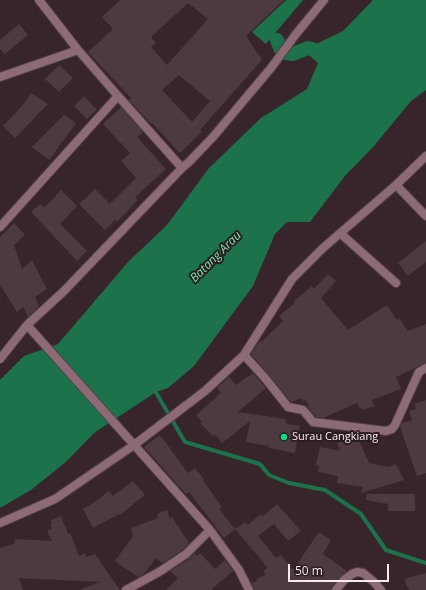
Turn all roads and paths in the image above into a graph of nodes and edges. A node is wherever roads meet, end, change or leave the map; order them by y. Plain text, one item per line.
1 (38, 0) edge
2 (324, 0) edge
3 (78, 50) junction
4 (0, 77) edge
5 (118, 96) junction
6 (426, 156) edge
7 (182, 168) junction
8 (396, 185) junction
9 (426, 216) edge
10 (0, 227) edge
11 (340, 233) junction
12 (396, 283) dead end
13 (27, 325) junction
14 (244, 355) junction
15 (0, 359) edge
16 (426, 368) edge
17 (134, 445) junction
18 (0, 523) edge
19 (210, 530) junction
20 (126, 590) edge
21 (249, 590) edge
22 (336, 590) edge
23 (381, 590) edge

1 - 3 street
2 - 7 street
3 - 4 street
3 - 5 street
5 - 7 street
5 - 10 street
6 - 8 street
7 - 13 street
8 - 9 street
8 - 11 street
11 - 12 street
11 - 14 street
13 - 15 street
13 - 17 street
14 - 16 street
14 - 17 street
17 - 18 street
17 - 19 street
19 - 20 street
19 - 21 street
22 - 23 street

